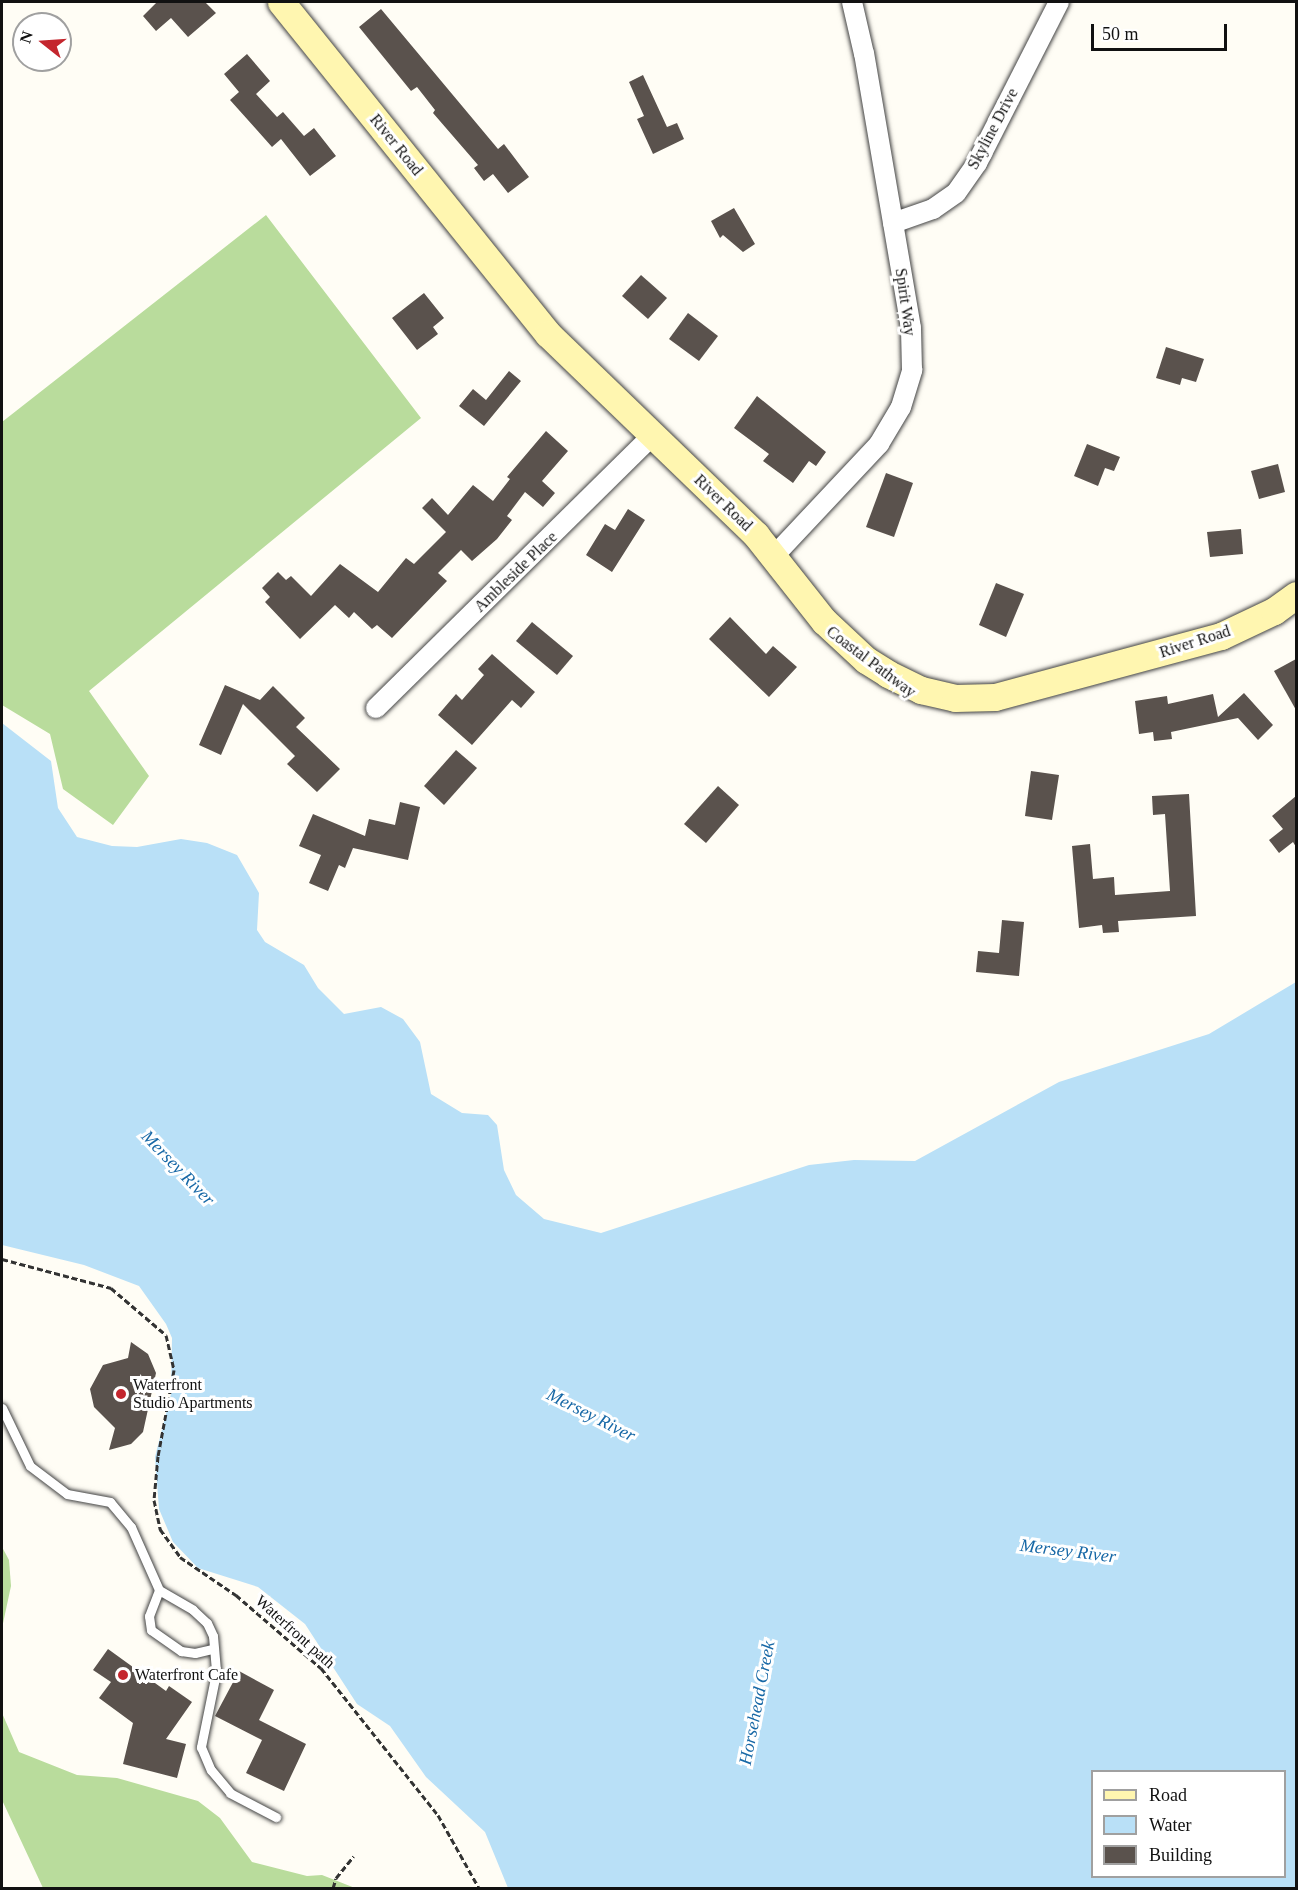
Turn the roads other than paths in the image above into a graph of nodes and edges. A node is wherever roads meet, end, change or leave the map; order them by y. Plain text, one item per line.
1 (280, 2) edge
2 (852, 2) edge
3 (1059, 2) edge
4 (893, 223) junction
5 (653, 435) junction
6 (773, 557) junction
7 (1296, 595) edge
8 (376, 708) dead end
9 (2, 1408) edge
10 (159, 1590) junction
11 (213, 1649) junction
12 (276, 1817) dead end

1 - 5 main road, River Road
2 - 4 street, Spirit Way
3 - 4 street, Skyline Drive
4 - 6 street, Spirit Way
5 - 6 main road, River Road
5 - 8 street, Ambleside Place
6 - 7 main road, River Road
9 - 10 lane
10 - 11 lane
10 - 11 lane
11 - 12 lane

